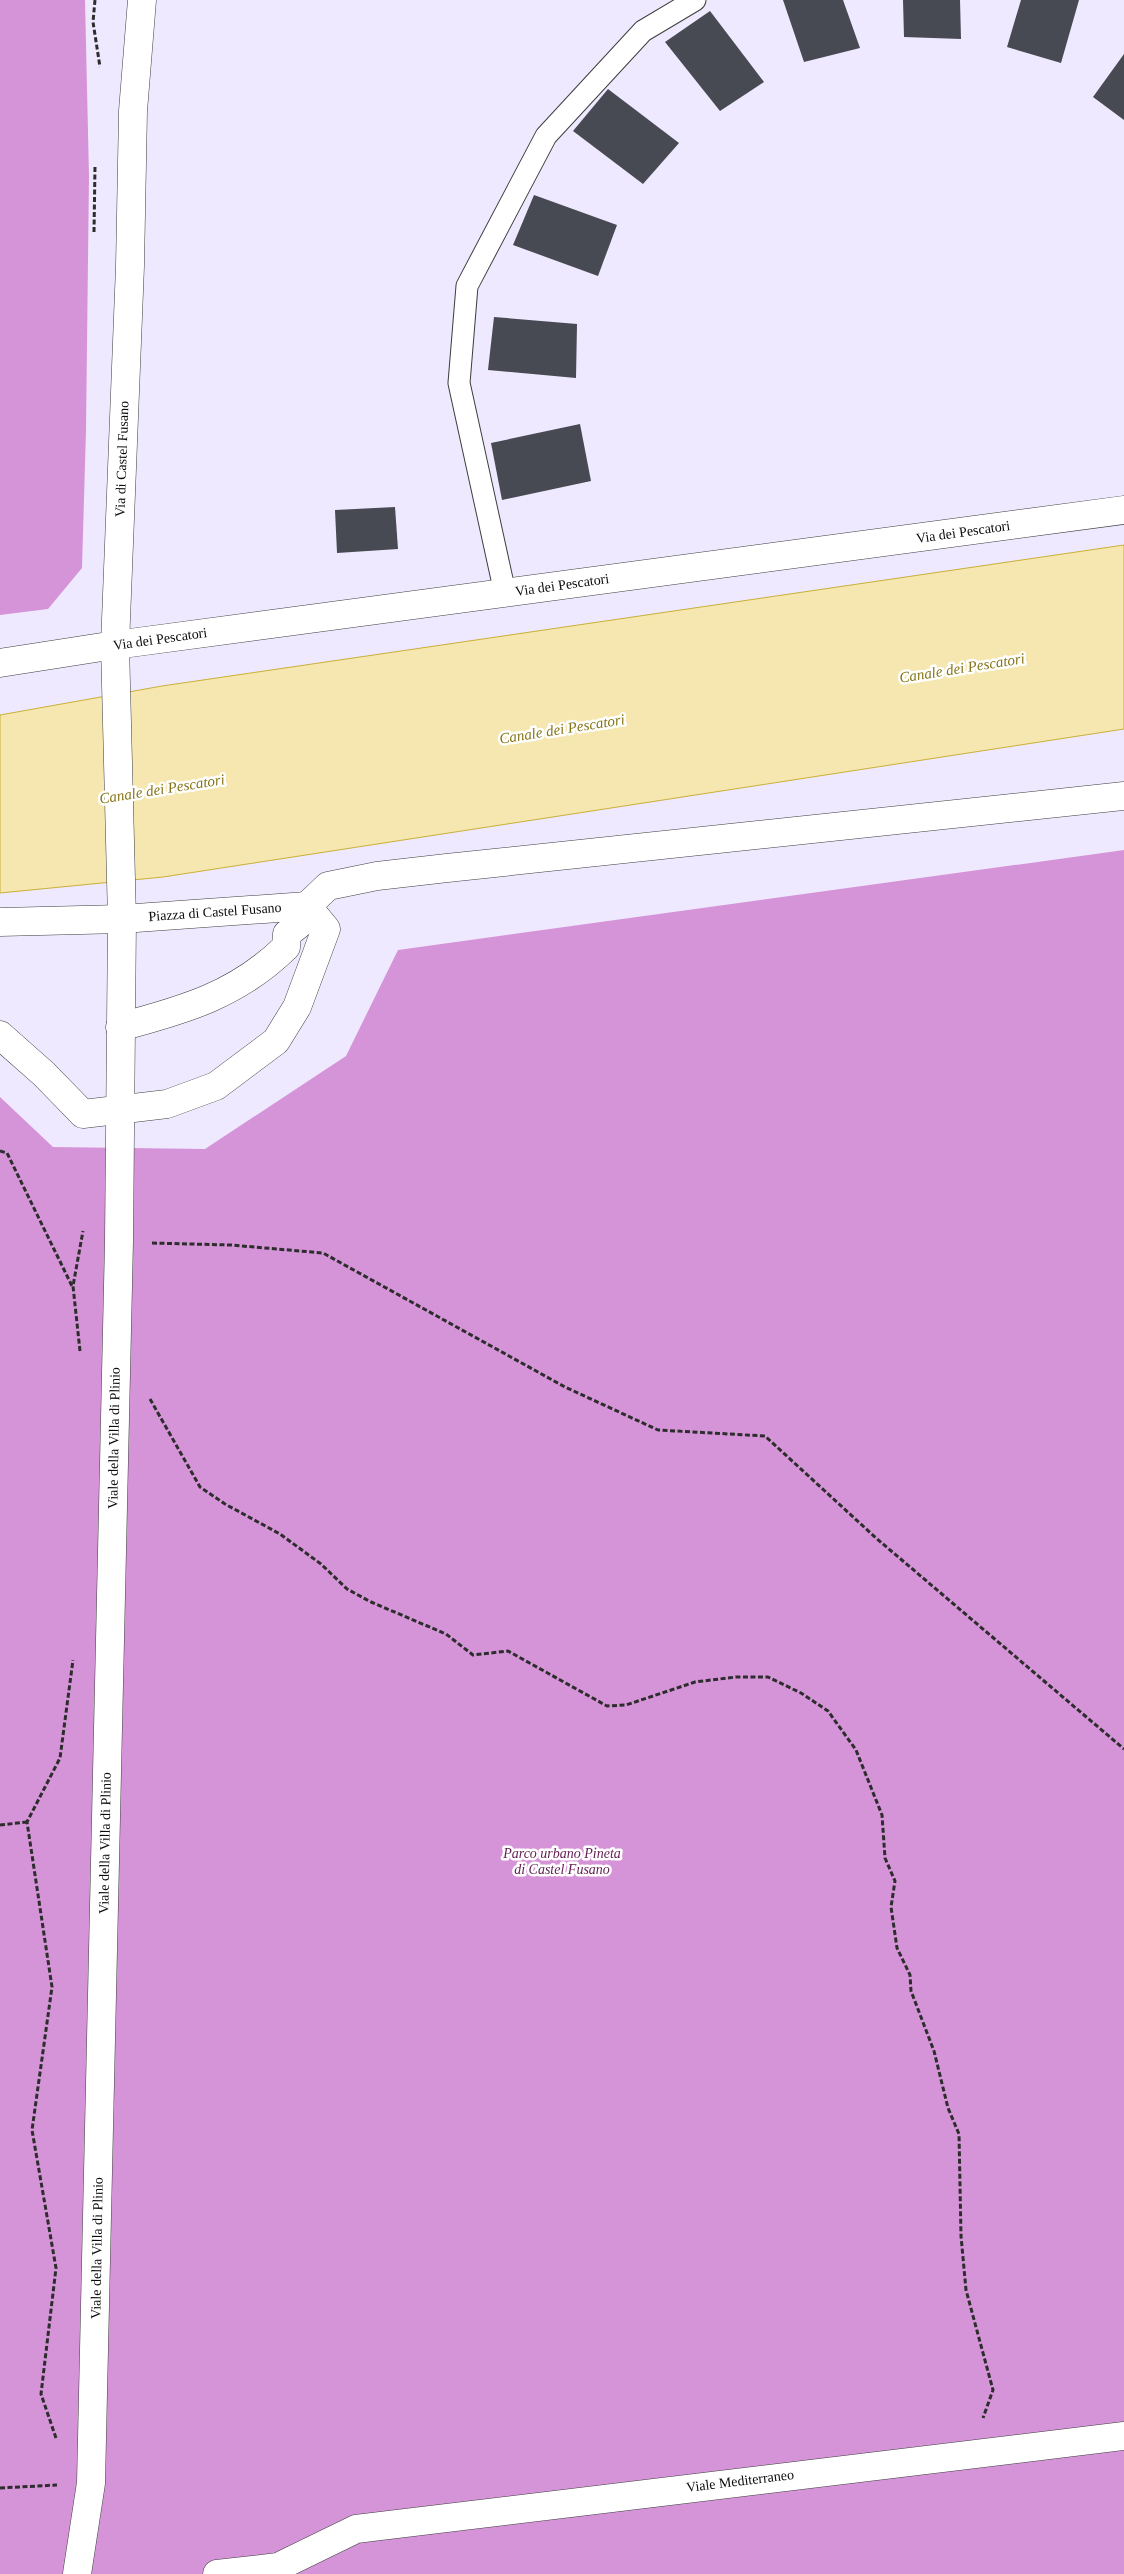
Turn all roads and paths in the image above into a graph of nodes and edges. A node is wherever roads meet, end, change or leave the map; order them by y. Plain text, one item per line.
1 (142, 0) edge
2 (695, 0) edge
3 (1124, 510) edge
4 (505, 593) junction
5 (115, 645) junction
6 (0, 663) edge
7 (1124, 796) edge
8 (307, 906) junction
9 (122, 910) junction
10 (0, 922) edge
11 (120, 1027) junction
12 (0, 1035) edge
13 (119, 1110) junction
14 (0, 1152) edge
15 (84, 1227) dead end
16 (119, 1241) junction
17 (73, 1286) junction
18 (81, 1356) dead end
19 (115, 1386) junction
20 (74, 1650) dead end
21 (1124, 1749) edge
22 (27, 1822) junction
23 (0, 1825) edge
24 (1124, 2436) edge
25 (57, 2439) dead end
26 (1004, 2449) junction
27 (64, 2485) dead end
28 (0, 2488) edge
29 (77, 2574) edge
30 (217, 2574) edge

1 - 5 street, Via di Castel Fusano
2 - 4 lane
3 - 4 street, Via dei Pescatori
4 - 5 street, Via dei Pescatori
5 - 6 street, Via dei Pescatori
5 - 9 street, Via di Castel Fusano
7 - 8 street
8 - 9 street, Piazza di Castel Fusano
8 - 11 street, Piazza di Castel Fusano
8 - 13 street
9 - 10 street, Piazza di Castel Fusano
9 - 11 street
11 - 13 street
12 - 13 street
13 - 16 street, Viale della Villa di Plinio
14 - 17 path
15 - 17 path
16 - 19 street, Viale della Villa di Plinio
16 - 21 path
17 - 18 path
19 - 26 path
19 - 29 street, Viale della Villa di Plinio
20 - 22 path
22 - 23 path
22 - 25 path
24 - 26 street, Viale Mediterraneo
26 - 30 street, Viale Mediterraneo
27 - 28 path

